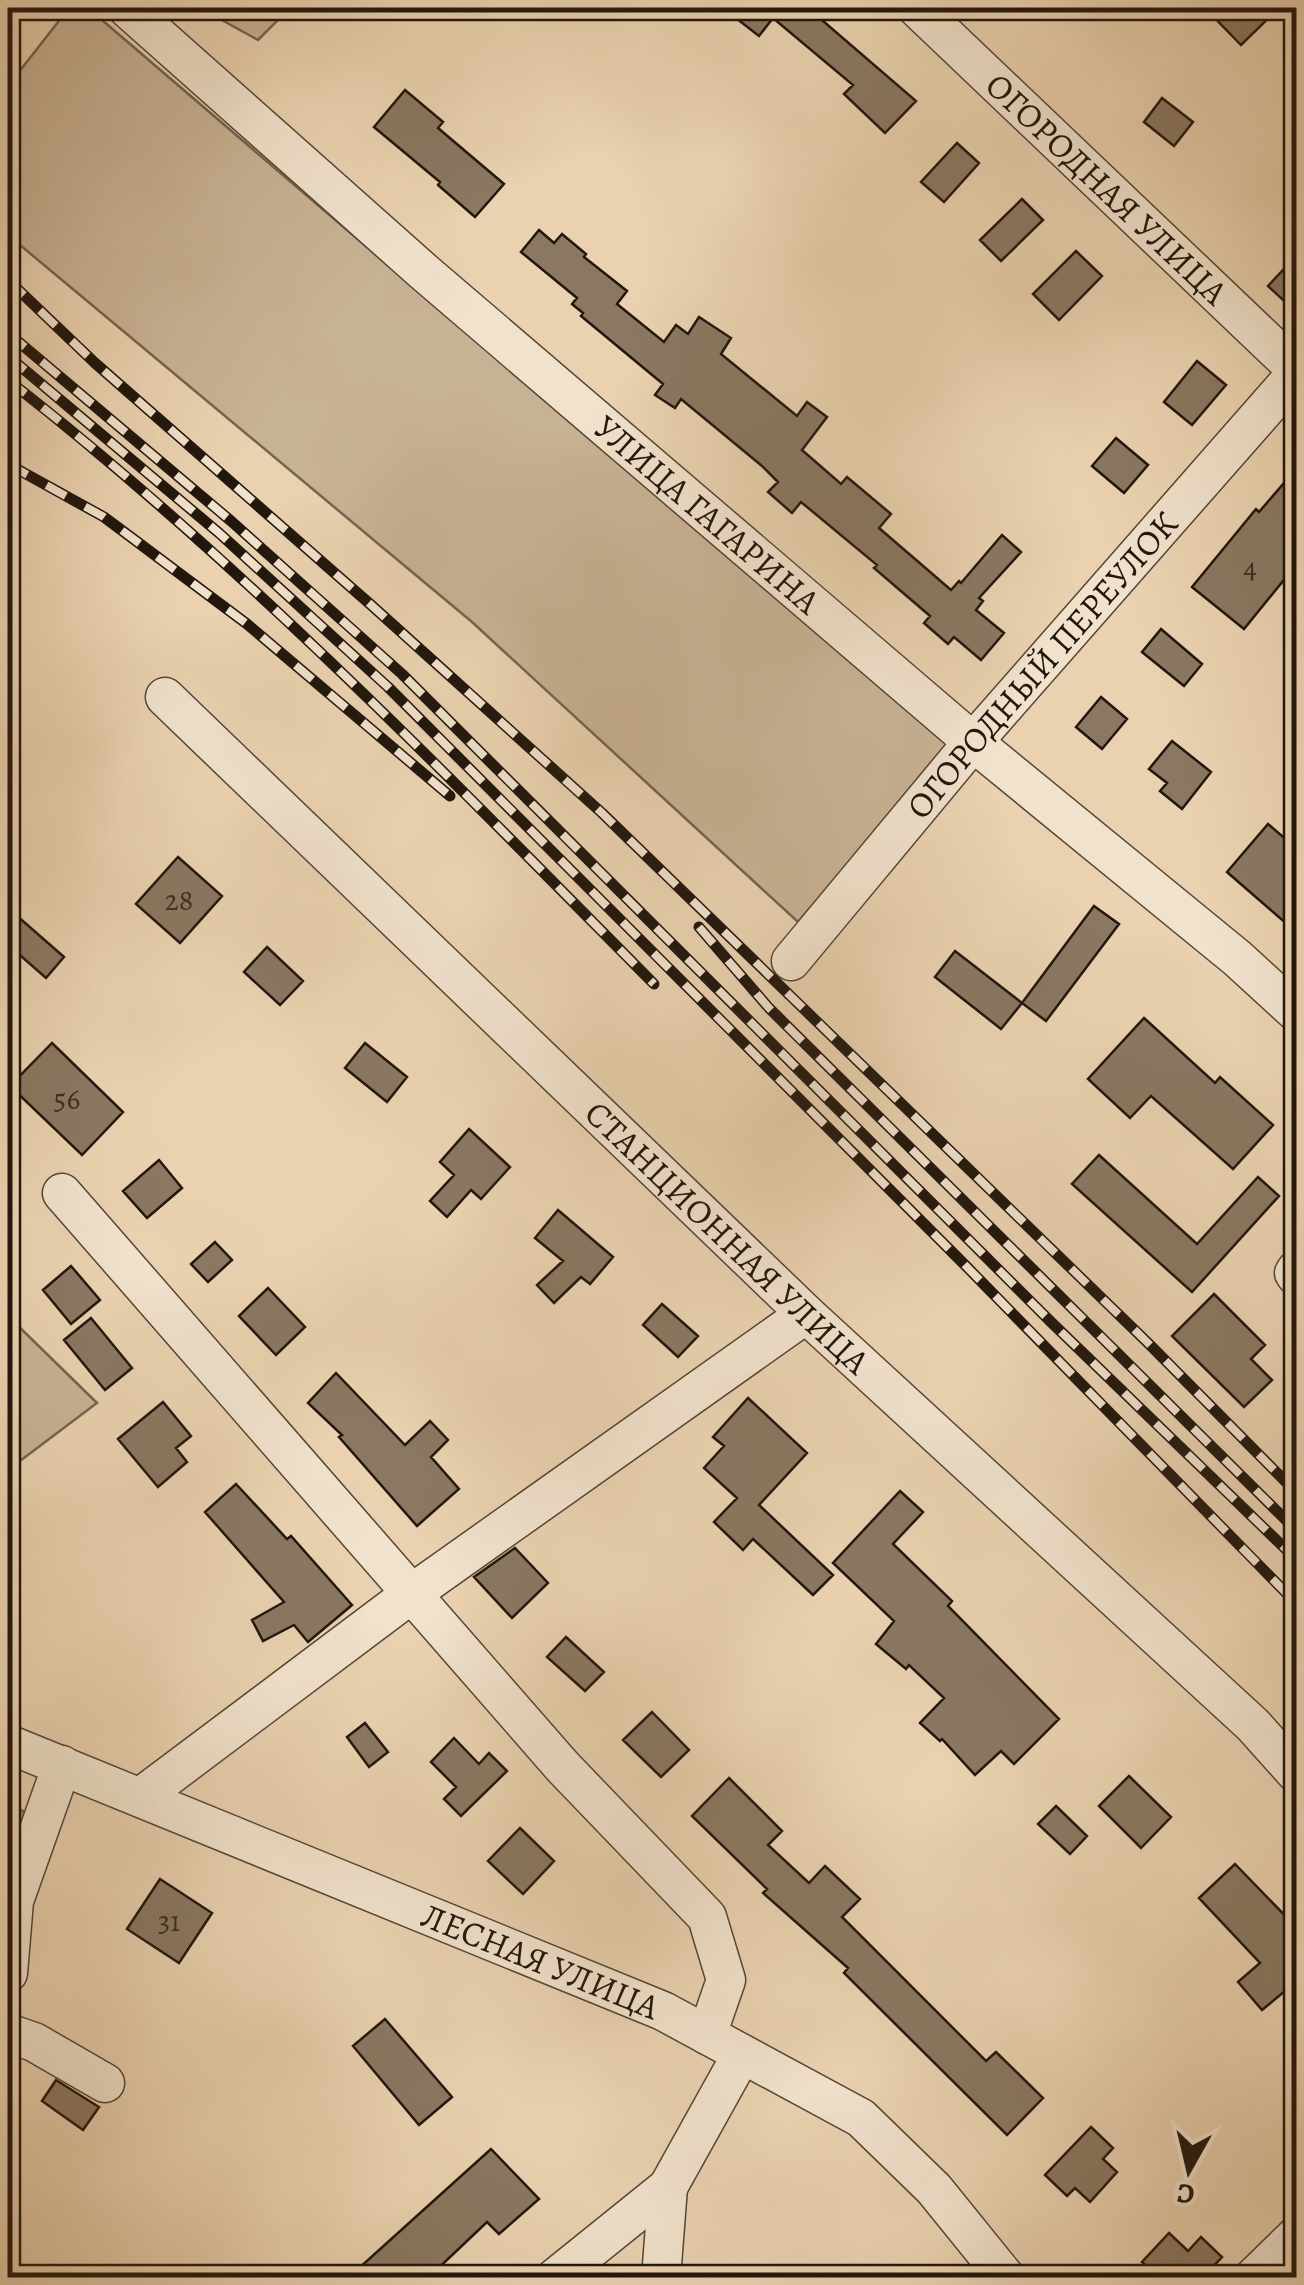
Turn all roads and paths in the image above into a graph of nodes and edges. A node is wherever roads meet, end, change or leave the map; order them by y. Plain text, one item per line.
1 (127, 8) edge
2 (917, 8) edge
3 (1296, 371) edge
4 (165, 697) dead end
5 (973, 742) junction
6 (791, 961) dead end
7 (1296, 1012) edge
8 (62, 1193) dead end
9 (806, 1314) junction
10 (411, 1594) junction
11 (8, 1744) edge
12 (62, 1765) junction
13 (1296, 1773) edge
14 (142, 1796) junction
15 (8, 1973) edge
16 (8, 2032) edge
17 (707, 2034) junction
18 (742, 2054) junction
19 (106, 2083) dead end
20 (668, 2187) junction
21 (1296, 2236) edge
22 (555, 2278) edge
23 (662, 2278) edge
24 (1006, 2278) edge
25 (1253, 2278) edge

1 - 5 street, УЛИЦА ГАГАРИНА
2 - 3 street, ОГОРОДНАЯ УЛИЦА
3 - 5 street, ОГОРОДНЫЙ ПЕРЕУЛОК
4 - 9 street, СТАНЦИОННАЯ УЛИЦА
5 - 6 street, ОГОРОДНЫЙ ПЕРЕУЛОК
5 - 7 street, УЛИЦА ГАГАРИНА
8 - 10 street
9 - 10 street
9 - 13 street, СТАНЦИОННАЯ УЛИЦА
10 - 14 street
10 - 17 street
11 - 12 street, ЛЕСНАЯ УЛИЦА
12 - 14 street, ЛЕСНАЯ УЛИЦА
12 - 15 street
14 - 17 street, ЛЕСНАЯ УЛИЦА
16 - 19 street
17 - 18 street, ЛЕСНАЯ УЛИЦА
18 - 20 street
18 - 24 street, ЛЕСНАЯ УЛИЦА
20 - 22 street
20 - 23 street
21 - 25 street

